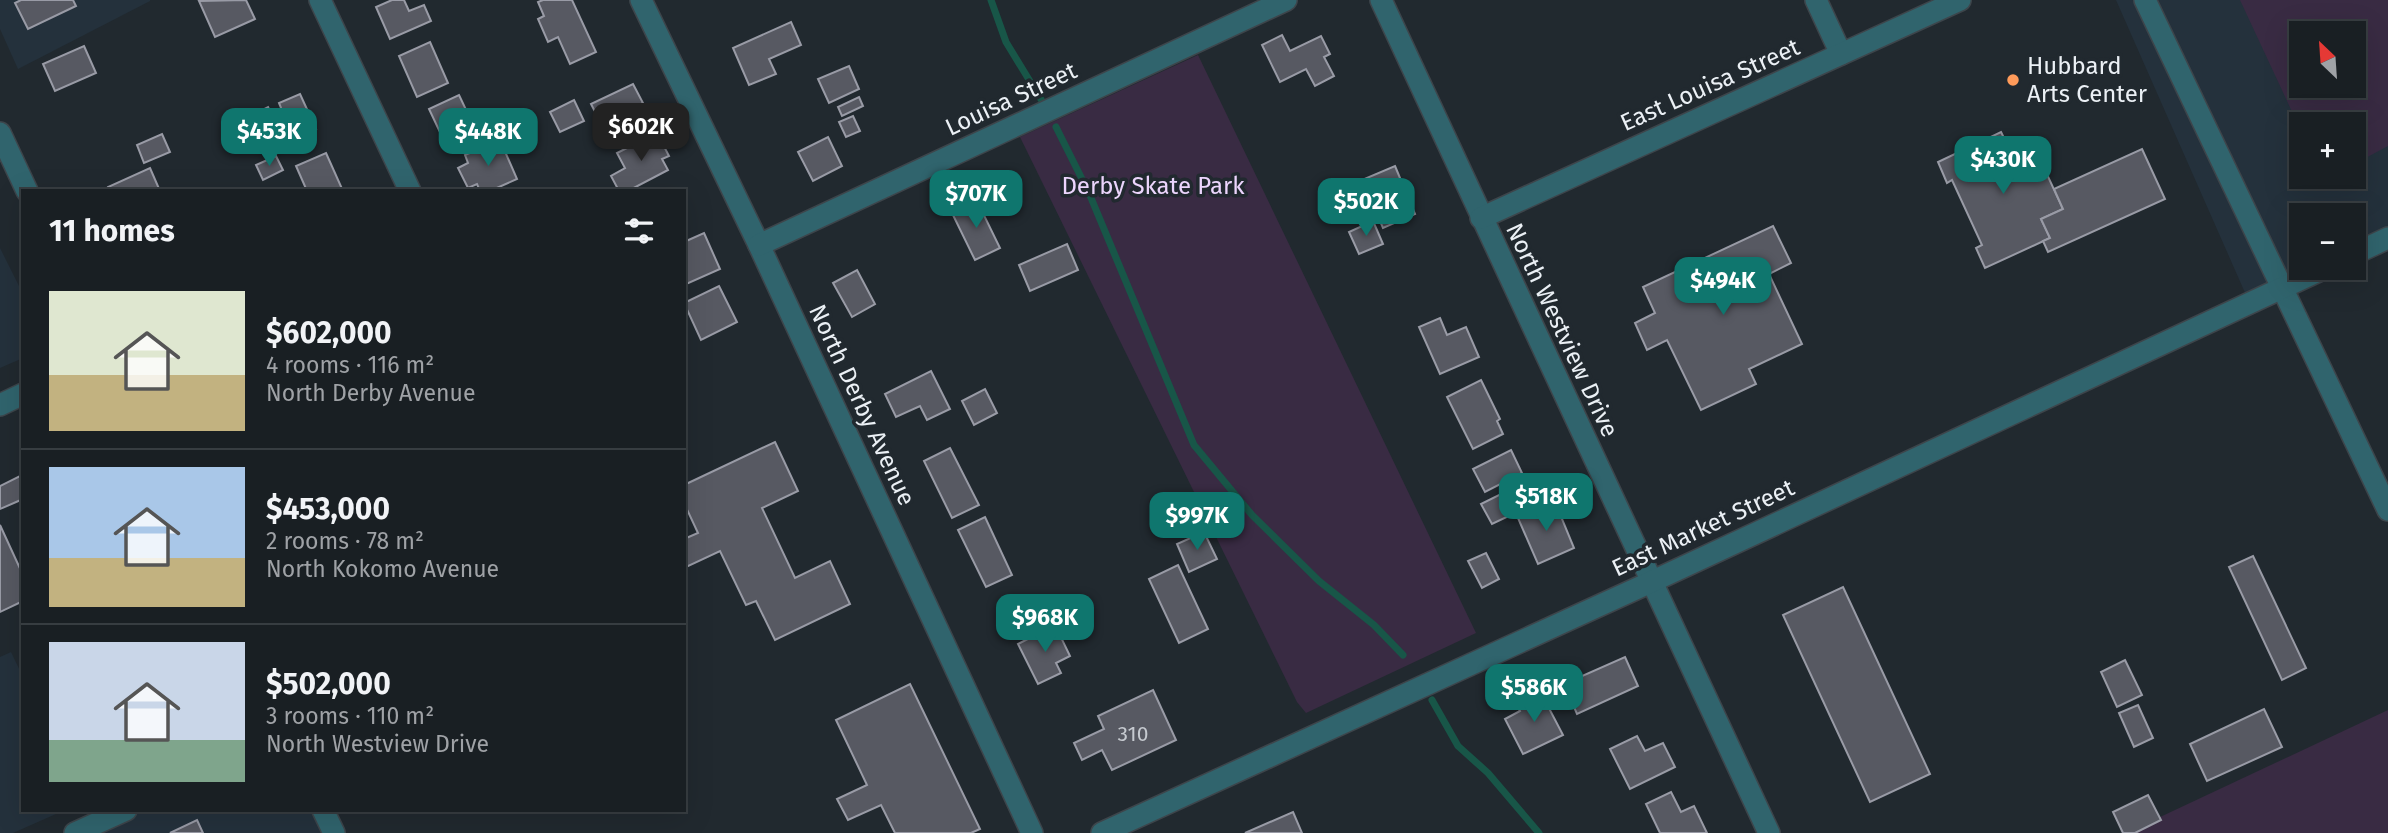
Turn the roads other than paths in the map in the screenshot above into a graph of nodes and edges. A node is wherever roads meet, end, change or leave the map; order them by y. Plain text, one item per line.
1 (320, 0) edge
2 (641, 0) edge
3 (1286, 0) edge
4 (1381, 0) edge
5 (1816, 0) edge
6 (1960, 0) edge
7 (2145, 0) edge
8 (1841, 54) junction
9 (0, 133) edge
10 (26, 189) edge
11 (409, 189) edge
12 (1481, 218) junction
13 (2388, 238) edge
14 (759, 246) junction
15 (2366, 248) edge
16 (2300, 280) edge
17 (2283, 288) junction
18 (21, 395) edge
19 (0, 405) edge
20 (2388, 510) edge
21 (1651, 582) junction
22 (122, 812) edge
23 (324, 812) edge
24 (75, 833) edge
25 (334, 833) edge
26 (1032, 833) edge
27 (1102, 833) edge
28 (1769, 833) edge

1 - 11 street
2 - 14 street, North Derby Avenue
3 - 14 street, Louisa Street
4 - 12 street, North Westview Drive
5 - 8 street
6 - 8 street, East Louisa Street
7 - 17 street
8 - 12 street, East Louisa Street
9 - 10 street
12 - 21 street, North Westview Drive
13 - 15 street
14 - 26 street, North Derby Avenue
16 - 17 street, East Market Street
17 - 20 street
17 - 21 street, East Market Street
18 - 19 street
21 - 27 street, East Market Street
21 - 28 street, North Westview Drive
22 - 24 street
23 - 25 street

